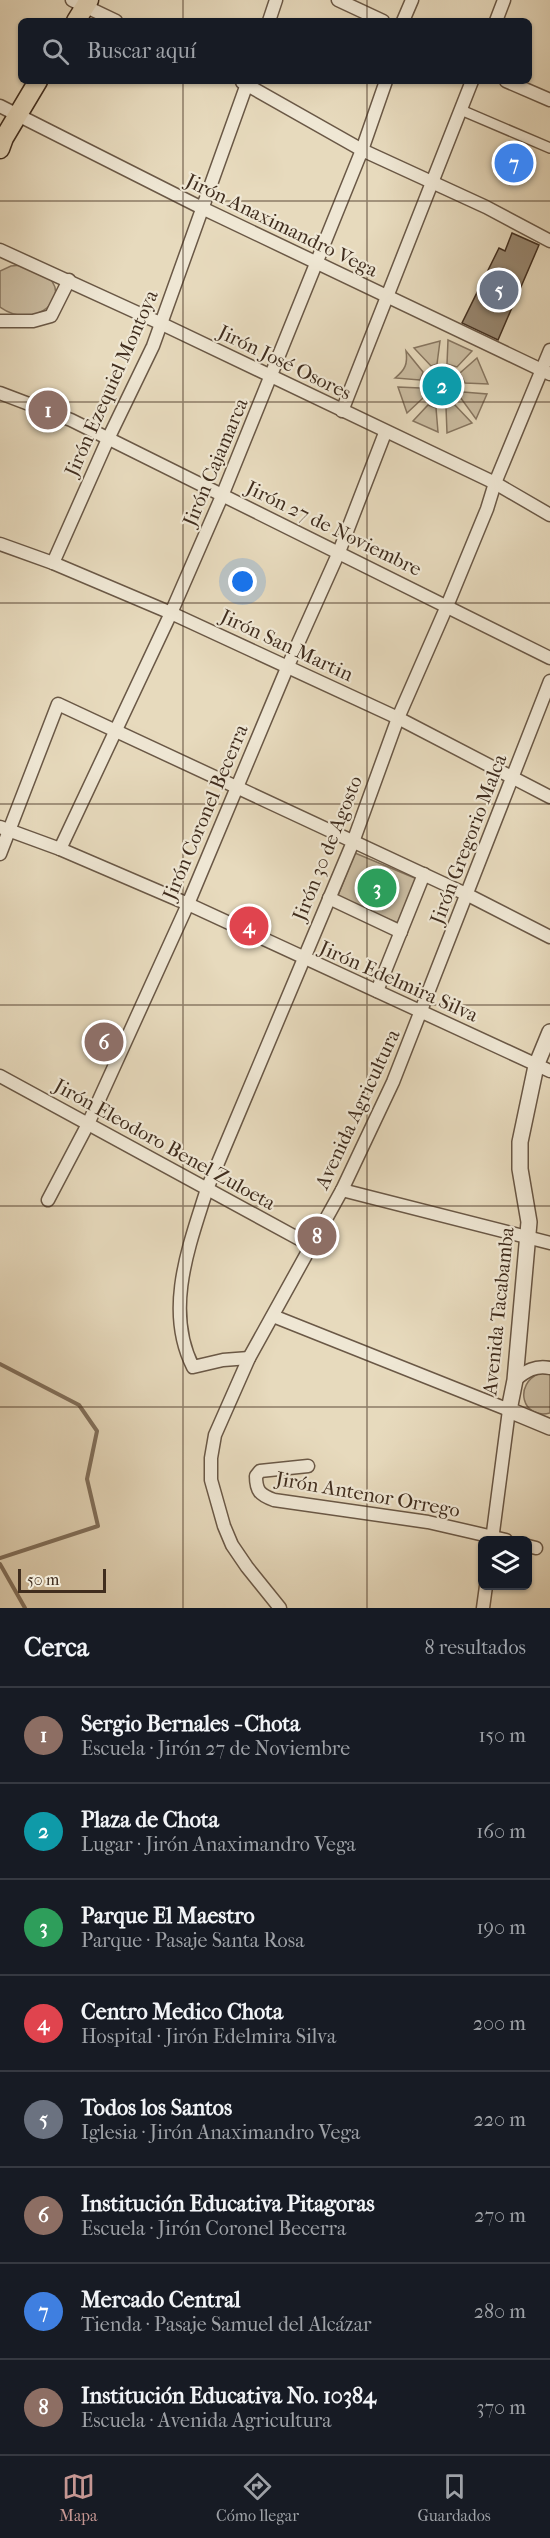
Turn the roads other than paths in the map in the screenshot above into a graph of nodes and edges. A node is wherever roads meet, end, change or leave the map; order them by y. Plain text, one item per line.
1 (276, 0) edge
2 (338, 0) edge
3 (412, 0) edge
4 (504, 0) edge
5 (80, 7) edge
6 (108, 18) edge
7 (270, 18) edge
8 (377, 18) edge
9 (404, 18) edge
10 (497, 18) edge
11 (36, 84) edge
12 (244, 84) edge
13 (248, 84) edge
14 (385, 84) edge
15 (471, 84) edge
16 (513, 84) edge
17 (550, 100) edge
18 (0, 106) edge
19 (461, 110) junction
20 (16, 116) junction
21 (550, 148) edge
22 (0, 149) edge
23 (362, 150) junction
24 (433, 182) junction
25 (202, 208) junction
26 (550, 241) edge
27 (0, 250) edge
28 (317, 263) junction
29 (69, 280) junction
30 (387, 296) junction
31 (0, 321) edge
32 (162, 324) junction
33 (550, 350) edge
34 (546, 372) edge
35 (271, 377) junction
36 (0, 393) edge
37 (342, 411) junction
38 (385, 433) junction
39 (108, 439) junction
40 (495, 483) junction
41 (222, 496) junction
42 (550, 515) edge
43 (0, 544) edge
44 (339, 552) junction
45 (53, 563) junction
46 (447, 606) junction
47 (171, 613) junction
48 (550, 658) edge
49 (287, 668) junction
50 (550, 681) edge
51 (398, 718) junction
52 (115, 732) junction
53 (513, 778) junction
54 (236, 789) junction
55 (550, 797) edge
56 (4, 829) edge
57 (352, 842) junction
58 (60, 849) junction
59 (0, 854) edge
60 (424, 874) junction
61 (468, 895) junction
62 (329, 898) junction
63 (188, 904) junction
64 (401, 932) junction
65 (550, 937) edge
66 (304, 959) junction
67 (377, 991) junction
68 (422, 1011) junction
69 (550, 1032) edge
70 (543, 1068) edge
71 (0, 1076) edge
72 (88, 1124) junction
73 (207, 1189) junction
74 (342, 1190) junction
75 (48, 1200) dead end
76 (528, 1239) junction
77 (550, 1243) edge
78 (312, 1246) junction
79 (273, 1316) junction
80 (249, 1358) junction
81 (550, 1368) edge
82 (515, 1380) junction
83 (509, 1410) junction
84 (546, 1422) edge
85 (308, 1466) dead end
86 (481, 1536) edge
87 (492, 1536) edge
88 (485, 1590) edge
89 (280, 1608) edge
90 (483, 1608) edge

1 - 7 street
2 - 8 street
3 - 9 street
4 - 10 street
5 - 6 street
11 - 20 main road
12 - 25 street, Jirón Ezequiel Montoya
13 - 23 street
14 - 23 street, Jirón Cajamarca
15 - 19 street
16 - 17 street
18 - 20 street, Jirón Anaximandro Vega
19 - 21 street
19 - 24 street
20 - 22 main road
20 - 25 street, Jirón Anaximandro Vega
23 - 24 street
23 - 28 street, Jirón Cajamarca
24 - 26 street
24 - 30 street
25 - 28 street, Jirón Anaximandro Vega
25 - 32 street, Jirón Ezequiel Montoya
27 - 29 street, Jirón José Osores
28 - 30 street, Jirón Anaximandro Vega
28 - 35 street, Jirón Cajamarca
29 - 31 street
29 - 32 street, Jirón José Osores
30 - 34 street, Jirón Anaximandro Vega
30 - 37 street
32 - 35 street, Jirón José Osores
32 - 39 street, Jirón Ezequiel Montoya
33 - 34 street, Jirón 30 de Agosto
34 - 40 street, Jirón 30 de Agosto
35 - 37 street, Jirón José Osores
35 - 41 street, Jirón Cajamarca
36 - 39 street, Jirón 27 de Noviembre
37 - 38 street, Jirón José Osores
38 - 40 street, Jirón José Osores
38 - 44 street, Jirón Coronel Becerra
39 - 41 street, Jirón 27 de Noviembre
39 - 45 street, Jirón Ezequiel Montoya
40 - 42 street, Jirón José Osores
40 - 46 street, Jirón 30 de Agosto
41 - 44 street, Jirón 27 de Noviembre
41 - 47 street, Jirón Cajamarca
43 - 45 street, Jirón San Martin
44 - 46 street, Jirón 27 de Noviembre
44 - 49 street, Jirón Coronel Becerra
45 - 47 street, Jirón San Martin
46 - 48 street, Jirón 27 de Noviembre
46 - 51 street, Jirón 30 de Agosto
47 - 49 street, Jirón San Martin
47 - 52 street, Jirón Cajamarca
49 - 51 street, Jirón San Martin
49 - 54 street, Jirón Coronel Becerra
50 - 53 street, Jirón Gregorio Malca
51 - 53 street, Jirón San Martin
51 - 57 street, Jirón 30 de Agosto
52 - 54 street
52 - 56 street
52 - 58 street, Jirón Cajamarca
53 - 55 street, Jirón San Martin
53 - 61 street, Jirón Gregorio Malca
54 - 57 street
54 - 63 street, Jirón Coronel Becerra
56 - 58 street, Jirón Edelmira Silva
56 - 59 street
57 - 60 street
57 - 62 street, Jirón 30 de Agosto
58 - 63 street, Jirón Edelmira Silva
60 - 61 street
60 - 64 street
61 - 65 street
61 - 68 street, Jirón Gregorio Malca
62 - 64 street
62 - 66 street, Jirón 30 de Agosto
63 - 66 street, Jirón Edelmira Silva
63 - 72 street, Jirón Coronel Becerra
64 - 67 street
66 - 67 street, Jirón Edelmira Silva
66 - 73 street, Jirón 30 de Agosto
67 - 68 street, Jirón Edelmira Silva
68 - 70 street, Jirón Edelmira Silva
68 - 74 street, Avenida Agricultura
69 - 70 street, Avenida Tacabamba
70 - 76 street, Avenida Tacabamba
71 - 72 street, Jirón Eleodoro Benel Zuloeta
72 - 73 street, Jirón Eleodoro Benel Zuloeta
72 - 75 street, Jirón Coronel Becerra
73 - 78 street, Jirón Eleodoro Benel Zuloeta
73 - 80 street, Jirón 30 de Agosto
74 - 76 street
74 - 78 street, Avenida Agricultura
76 - 77 street
76 - 82 street, Avenida Tacabamba
78 - 79 street, Avenida Agricultura
79 - 80 street, Avenida Agricultura
79 - 83 street
80 - 89 street, Avenida Agricultura
81 - 82 street
82 - 83 street, Avenida Tacabamba
83 - 84 street, Avenida Tacabamba
83 - 87 street
85 - 86 street, Jirón Antenor Orrego
88 - 90 street

